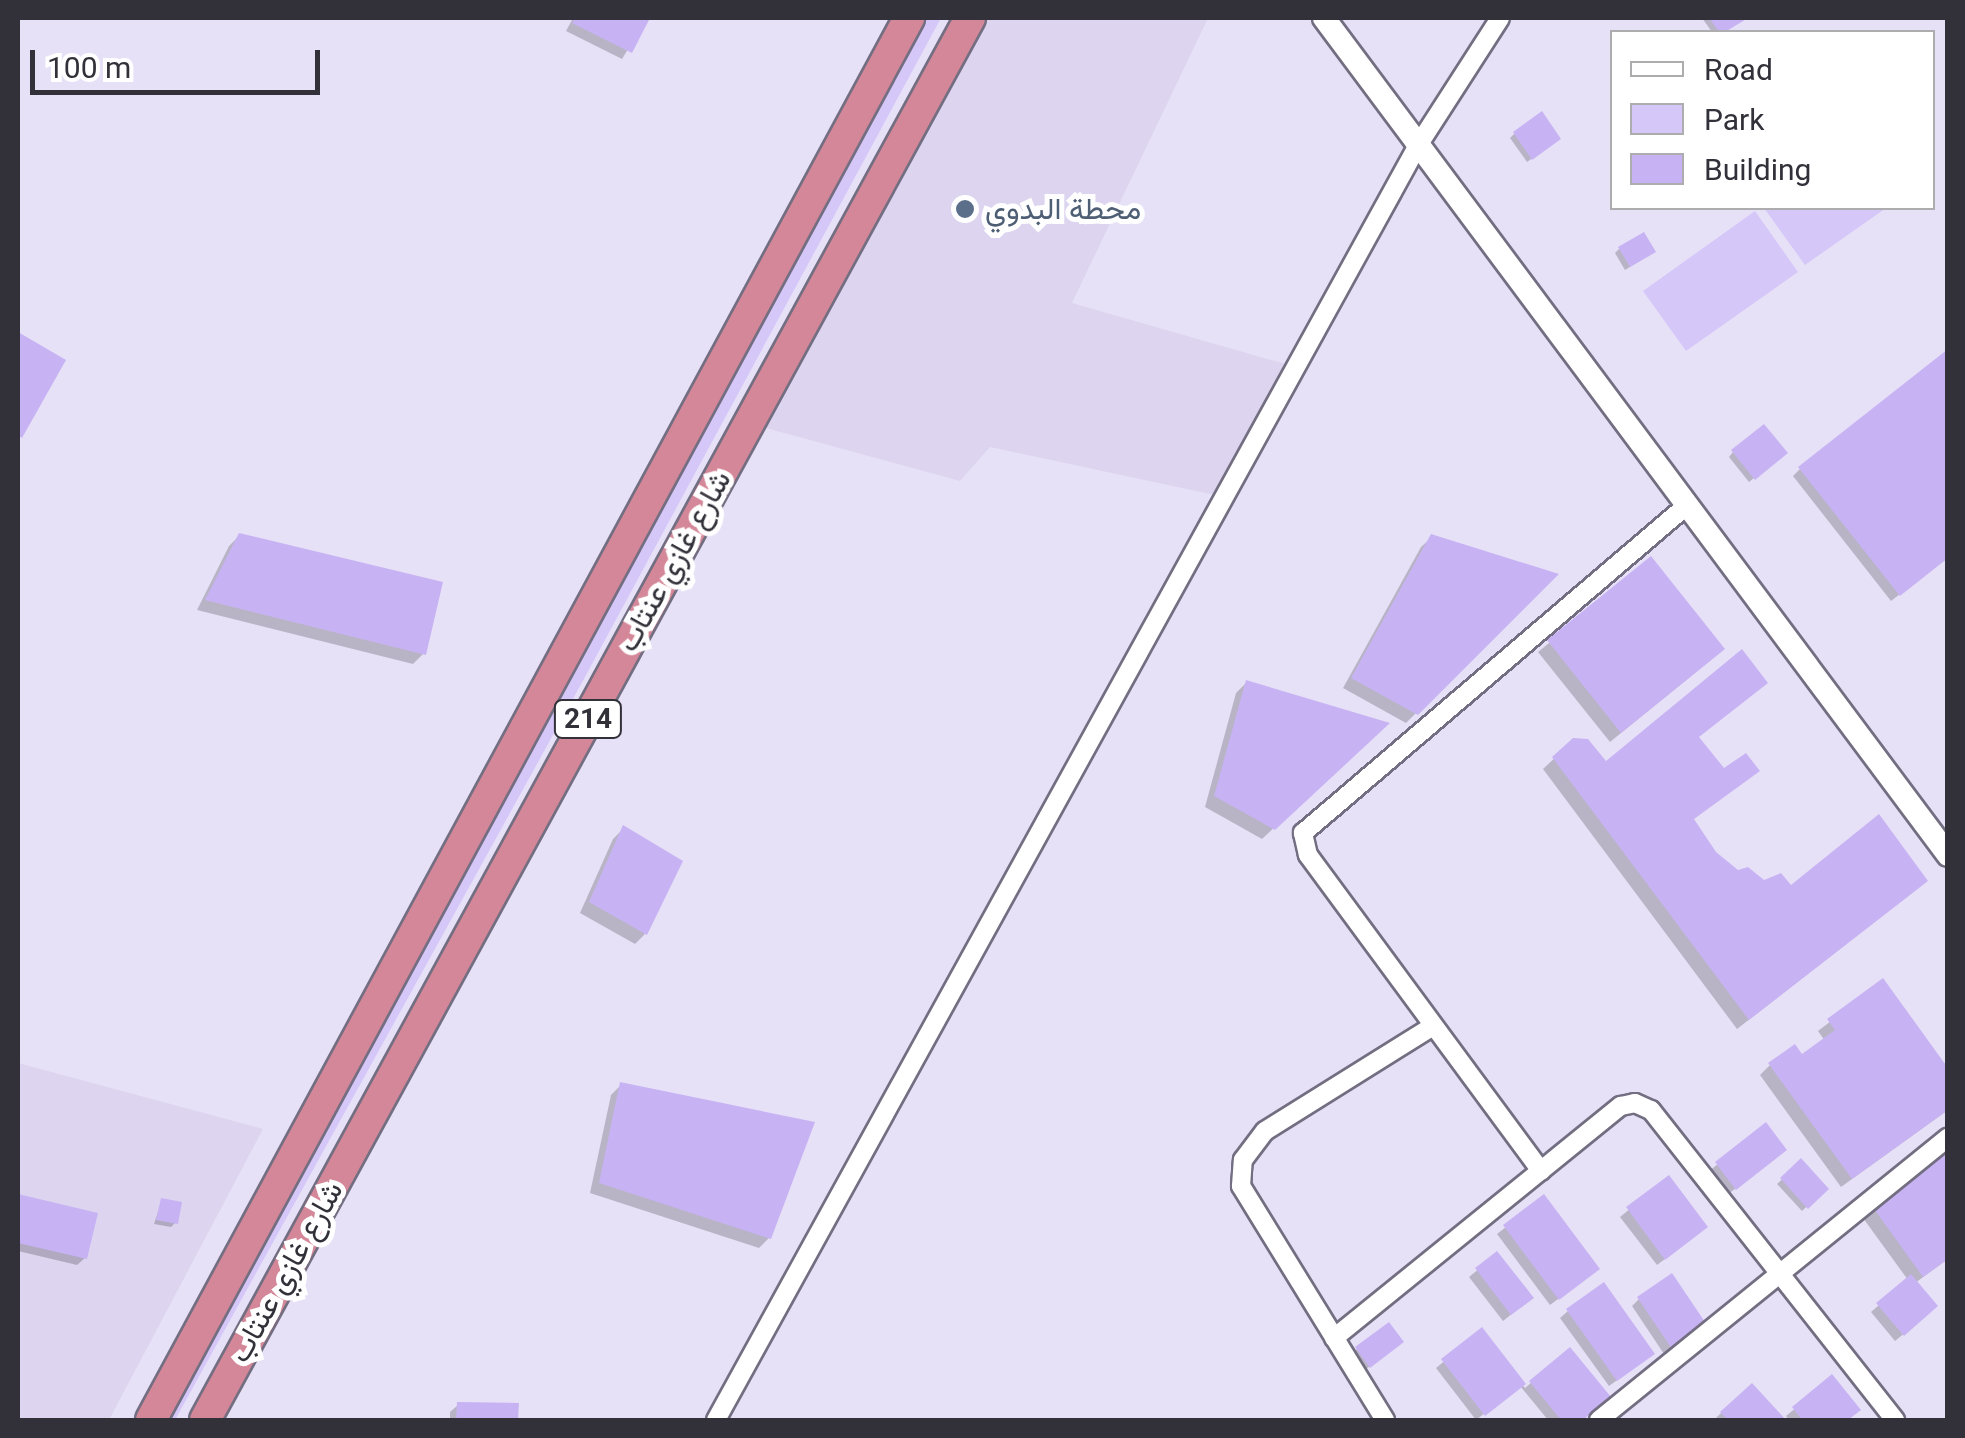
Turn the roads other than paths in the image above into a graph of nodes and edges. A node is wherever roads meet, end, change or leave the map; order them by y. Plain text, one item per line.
1 (909, 18) edge
2 (970, 18) edge
3 (1324, 18) edge
4 (1500, 18) edge
5 (1417, 146) junction
6 (1686, 506) junction
7 (1948, 855) edge
8 (1434, 1026) junction
9 (1948, 1137) edge
10 (1542, 1172) junction
11 (1782, 1271) junction
12 (1334, 1338) junction
13 (150, 1420) edge
14 (205, 1420) edge
15 (716, 1420) edge
16 (1385, 1420) edge
17 (1599, 1420) edge
18 (1895, 1420) edge

1 - 13 highway, 214
2 - 14 highway, شارع غازي عنتاب / 214
3 - 5 street
4 - 5 street
5 - 6 street
5 - 15 street
6 - 7 street
6 - 8 street
8 - 10 street
8 - 12 street
9 - 11 street
10 - 11 street
10 - 12 street
11 - 17 street
11 - 18 street
12 - 16 street

